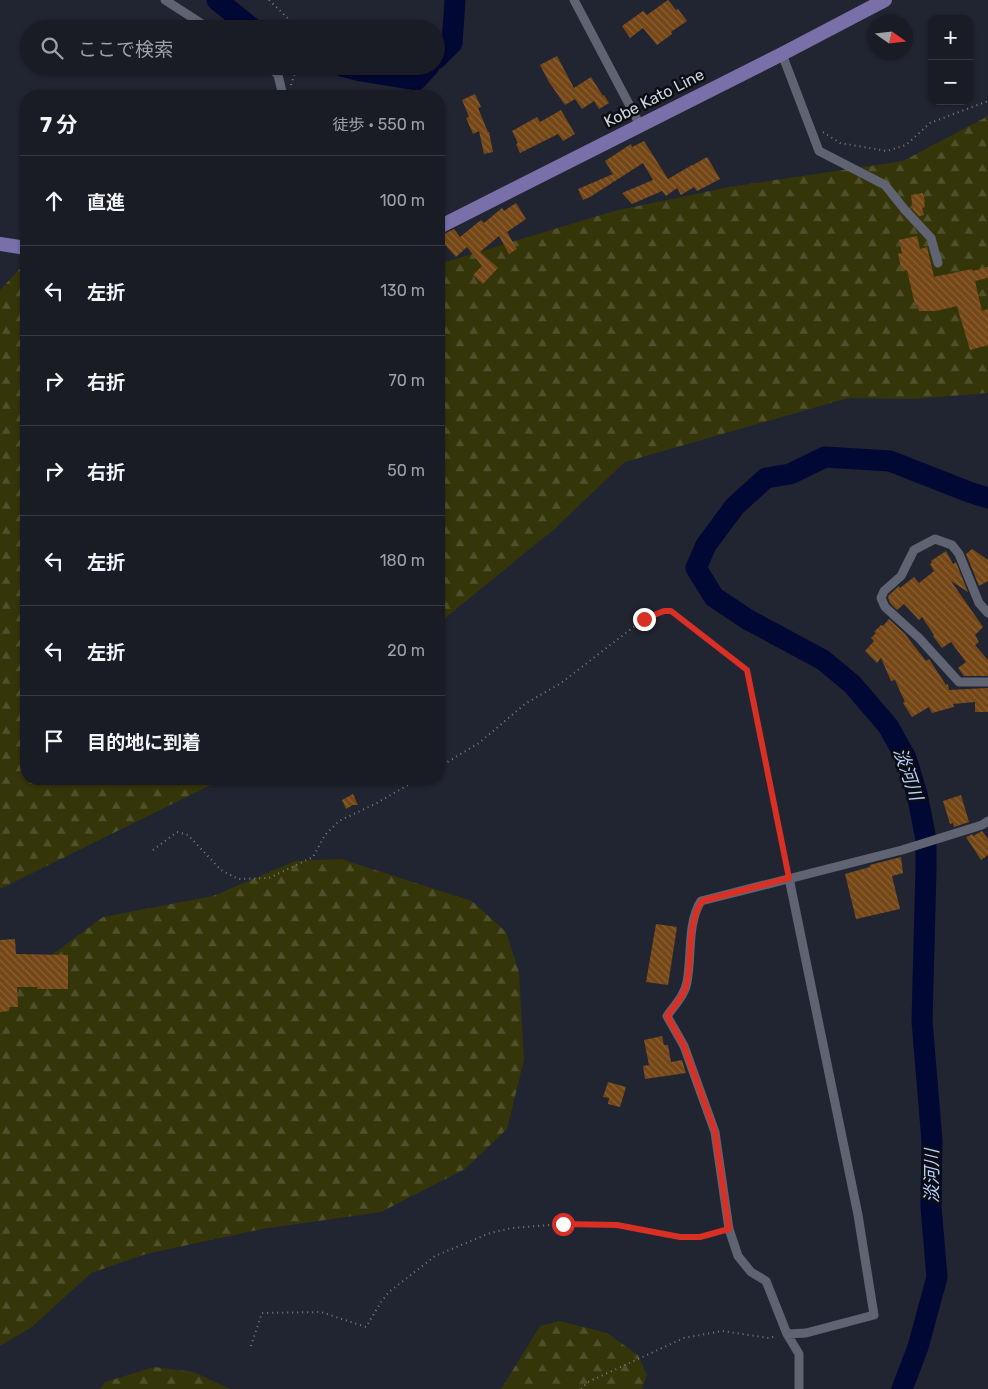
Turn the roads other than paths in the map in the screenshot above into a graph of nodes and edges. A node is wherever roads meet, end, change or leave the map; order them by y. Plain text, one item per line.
1 (165, 0) edge
2 (574, 0) edge
3 (885, 0) edge
4 (869, 4) edge
5 (196, 20) edge
6 (782, 54) junction
7 (278, 75) edge
8 (282, 90) edge
9 (640, 125) junction
10 (445, 224) edge
11 (0, 244) edge
12 (20, 247) edge
13 (938, 263) dead end
14 (988, 613) edge
15 (988, 682) edge
16 (988, 820) edge
17 (789, 878) junction
18 (787, 1334) junction
19 (799, 1389) edge

1 - 5 street
2 - 9 street
3 - 4 main road, Kobe Kato Line
4 - 6 main road, Kobe Kato Line
6 - 9 main road, Kobe Kato Line
6 - 13 street
7 - 8 street
9 - 10 main road, Kobe Kato Line
11 - 12 main road
14 - 15 street
16 - 17 street
17 - 18 street
17 - 18 street
18 - 19 street

